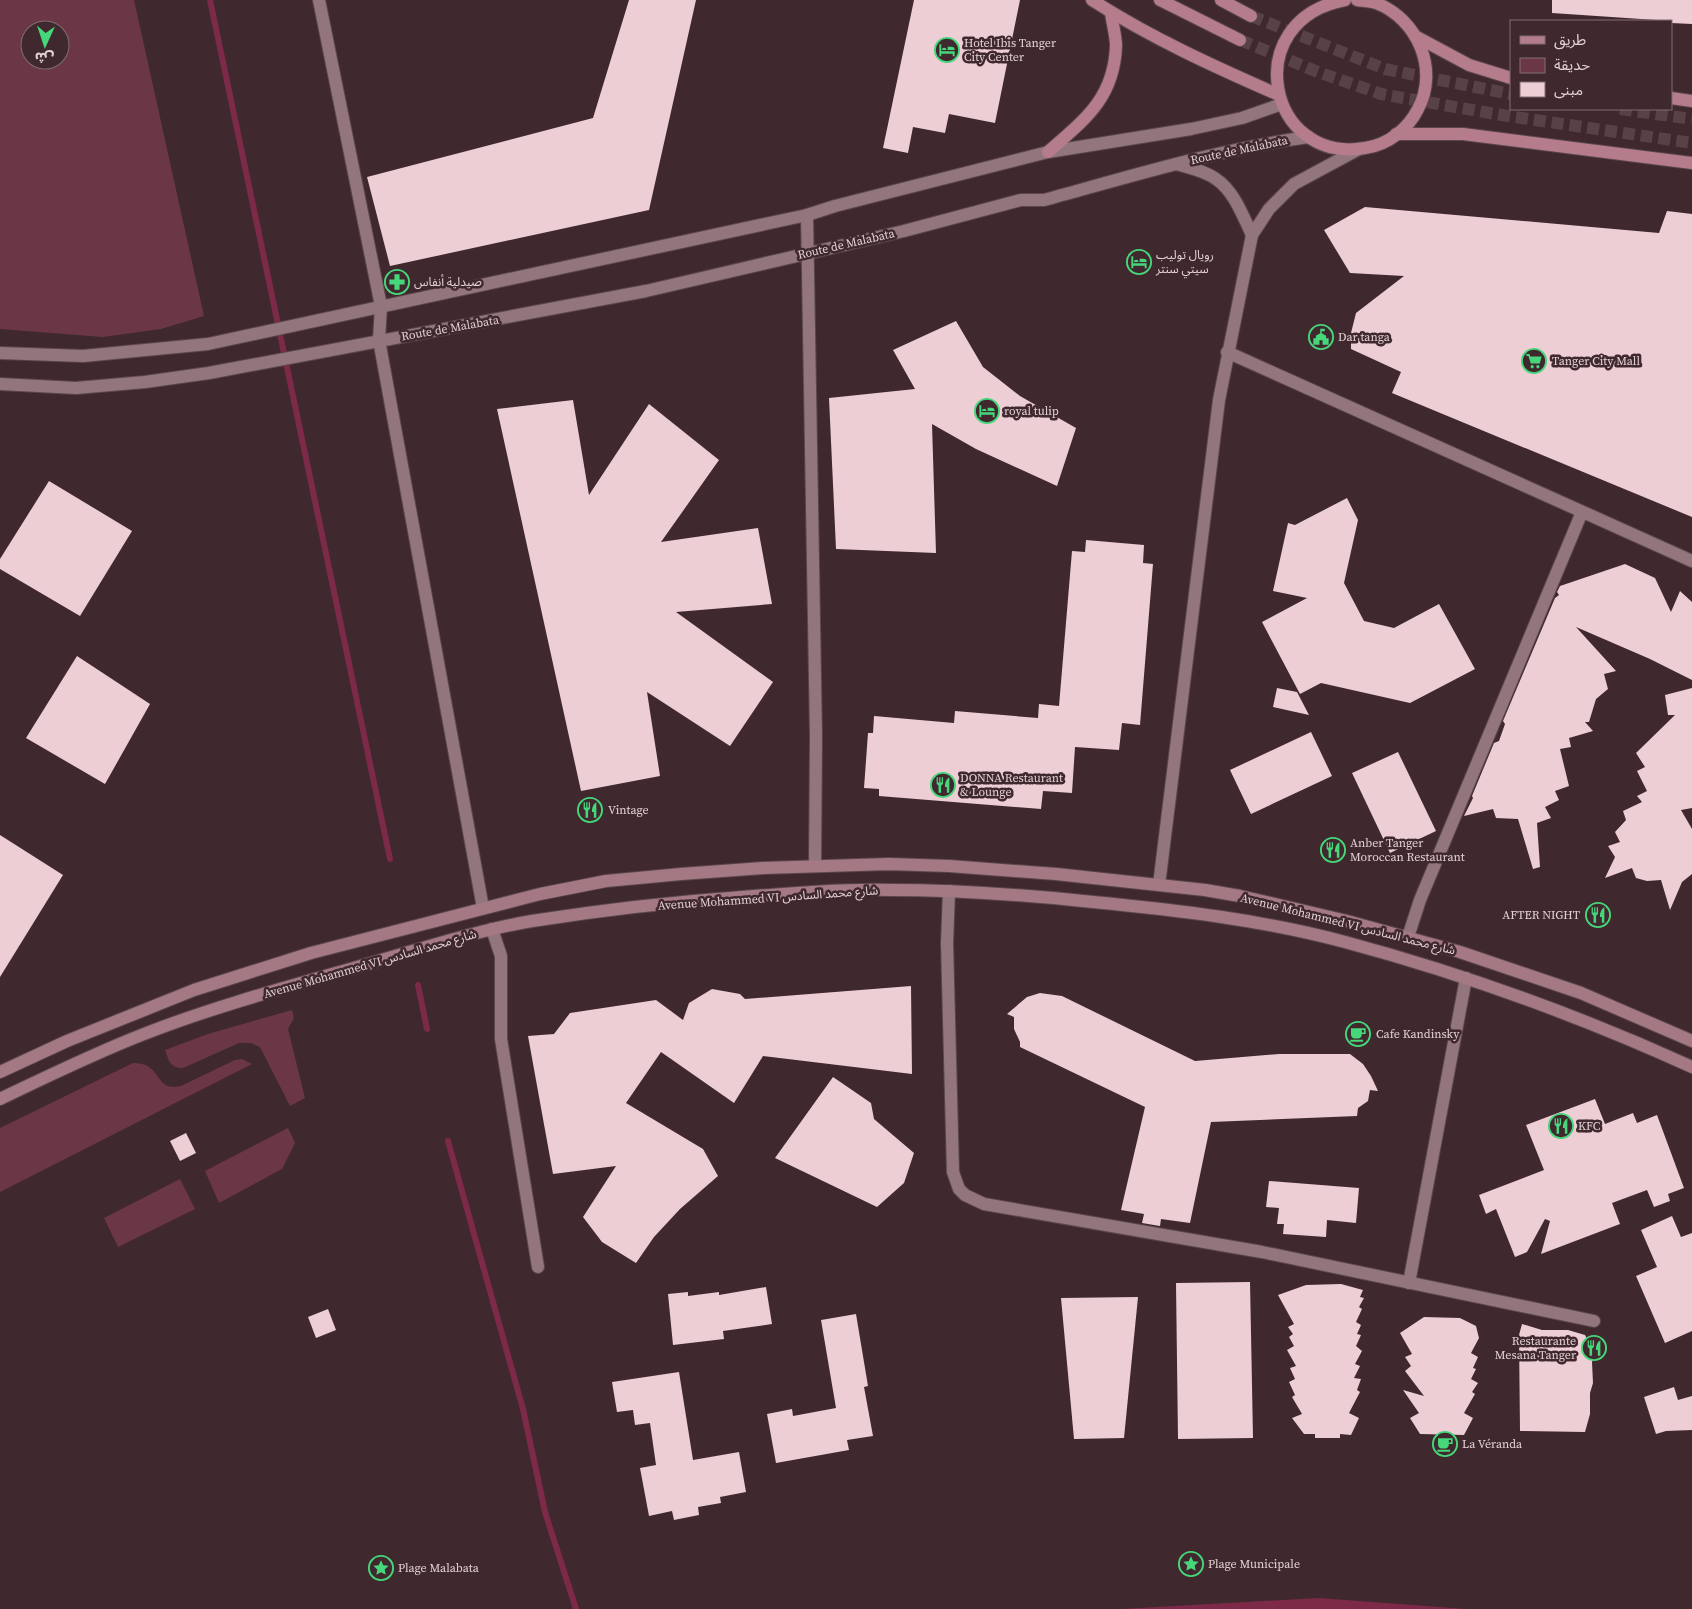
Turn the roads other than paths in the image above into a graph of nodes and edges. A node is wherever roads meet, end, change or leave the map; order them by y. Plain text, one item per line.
1 (319, 0) edge
2 (1092, 0) edge
3 (1160, 0) edge
4 (1221, 0) edge
5 (1337, 0) edge
6 (1357, 0) edge
7 (1390, 0) edge
8 (1111, 12) junction
9 (1397, 15) junction
10 (1251, 16) tunnel mouth
11 (1414, 36) junction
12 (1240, 40) tunnel mouth
13 (1510, 78) edge
14 (1672, 98) edge
15 (1281, 99) junction
16 (1692, 100) edge
17 (1396, 134) junction
18 (1309, 137) junction
19 (1359, 150) junction
20 (1048, 152) junction
21 (1692, 163) edge
22 (1176, 164) junction
23 (807, 215) junction
24 (1252, 235) junction
25 (806, 254) junction
26 (381, 306) junction
27 (379, 340) junction
28 (1228, 352) junction
29 (0, 354) edge
30 (0, 384) edge
31 (1582, 512) junction
32 (1692, 561) edge
33 (815, 866) junction
34 (1159, 885) junction
35 (949, 891) junction
36 (483, 908) junction
37 (492, 929) junction
38 (1408, 937) junction
39 (1466, 978) junction
40 (1692, 1041) edge
41 (1692, 1067) edge
42 (0, 1072) edge
43 (0, 1099) edge
44 (538, 1267) dead end
45 (1409, 1283) junction
46 (1594, 1320) dead end

1 - 26 street
2 - 8 main road
3 - 12 main road
4 - 10 main road
5 - 15 main road
6 - 9 main road
7 - 9 street
8 - 15 main road
8 - 20 main road
9 - 11 main road
11 - 13 main road
11 - 17 main road
14 - 16 main road
15 - 18 main road
15 - 20 street
17 - 19 main road
17 - 21 main road
18 - 19 main road
18 - 22 street, Route de Malabata
19 - 24 street
20 - 23 street
22 - 24 street
22 - 25 street, Route de Malabata
23 - 25 street
23 - 26 street
24 - 28 street
25 - 27 street, Route de Malabata
25 - 33 street
26 - 27 street
26 - 29 street
27 - 30 street, Route de Malabata
27 - 36 street
28 - 31 street
28 - 34 street
31 - 32 street
31 - 38 street
33 - 34 main road, Avenue Mohammed VI شارع محمد السادس
33 - 36 main road, Avenue Mohammed VI شارع محمد السادس
34 - 38 main road, Avenue Mohammed VI شارع محمد السادس
35 - 37 main road, Avenue Mohammed VI شارع محمد السادس
35 - 39 main road, Avenue Mohammed VI شارع محمد السادس
35 - 45 street
36 - 42 main road, Avenue Mohammed VI شارع محمد السادس
37 - 43 main road, Avenue Mohammed VI شارع محمد السادس
37 - 44 street
38 - 40 main road, Avenue Mohammed VI شارع محمد السادس
39 - 41 main road, Avenue Mohammed VI شارع محمد السادس
39 - 45 street
45 - 46 street

